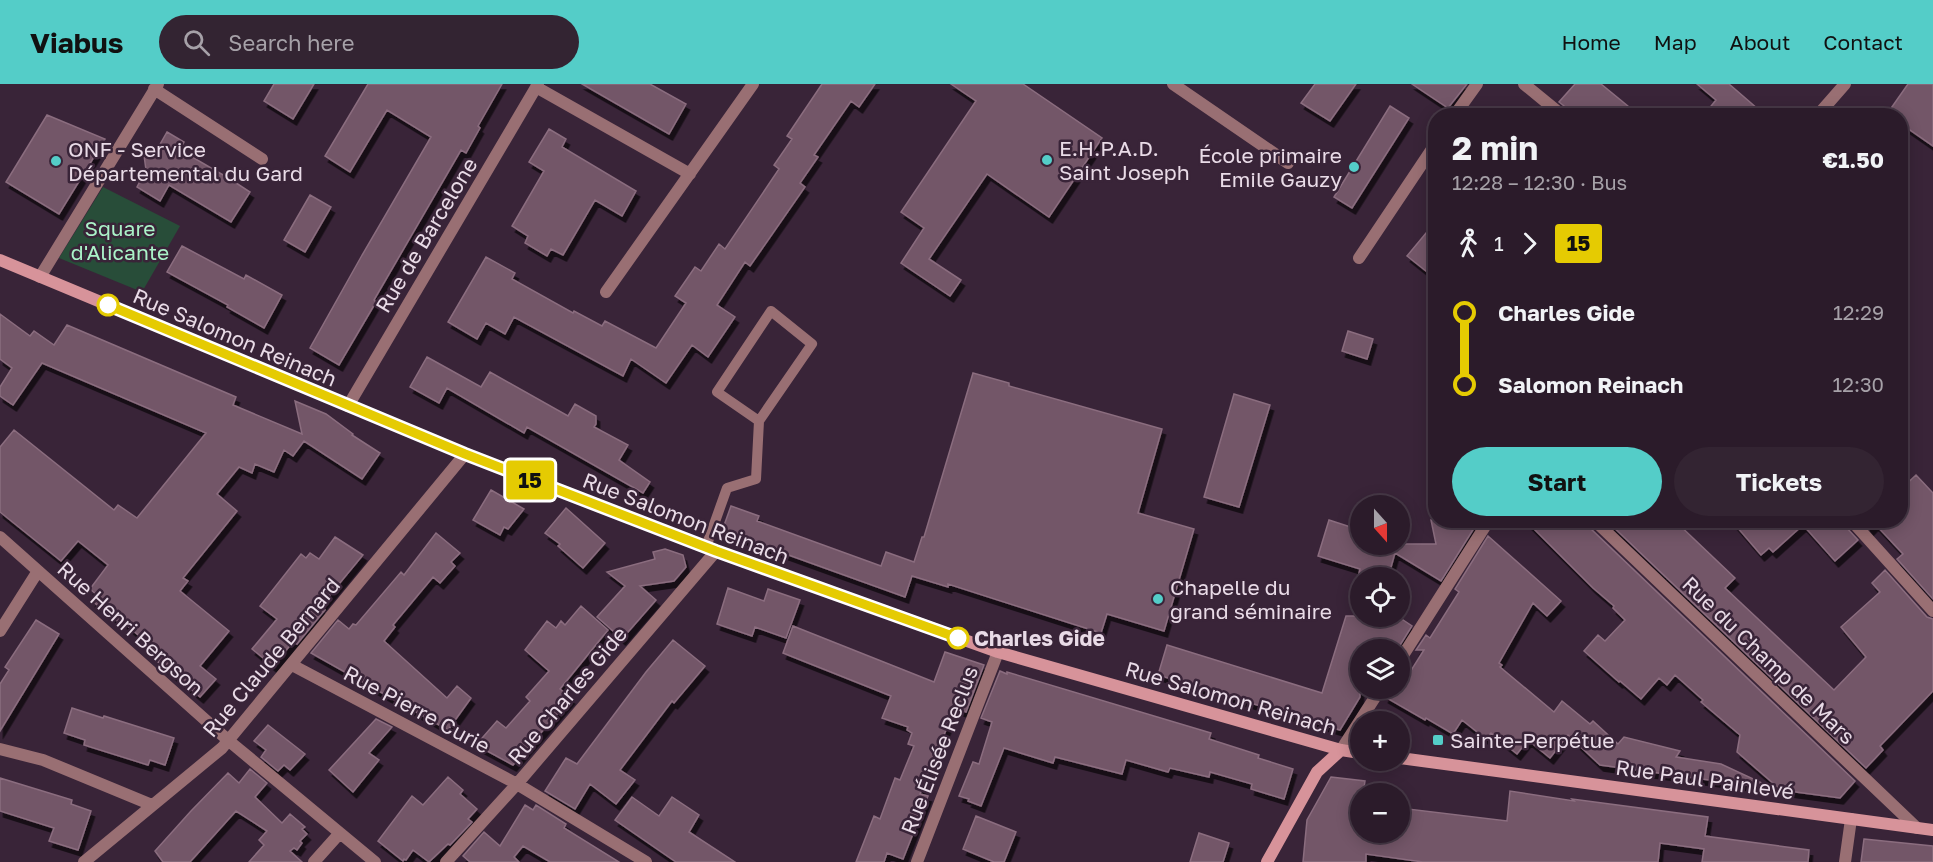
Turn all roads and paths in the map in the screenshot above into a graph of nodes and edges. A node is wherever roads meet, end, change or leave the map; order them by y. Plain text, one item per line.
1 (753, 84) edge
2 (1173, 84) edge
3 (1477, 84) edge
4 (1524, 84) edge
5 (1845, 84) edge
6 (537, 85) edge
7 (156, 87) edge
8 (1460, 108) edge
9 (1553, 108) edge
10 (1824, 108) edge
11 (1428, 156) edge
12 (262, 159) dead end
13 (1288, 163) dead end
14 (690, 174) junction
15 (1359, 258) dead end
16 (0, 260) edge
17 (40, 277) junction
18 (606, 292) dead end
19 (348, 406) junction
20 (759, 421) junction
21 (465, 454) junction
22 (1484, 528) edge
23 (1602, 528) edge
24 (1858, 528) edge
25 (0, 537) edge
26 (711, 549) junction
27 (39, 571) junction
28 (1933, 611) edge
29 (0, 631) edge
30 (1410, 644) edge
31 (998, 652) junction
32 (292, 665) junction
33 (1374, 699) edge
34 (229, 741) junction
35 (0, 749) edge
36 (1341, 750) junction
37 (1350, 751) edge
38 (1410, 759) edge
39 (518, 784) junction
40 (152, 805) junction
41 (1851, 819) junction
42 (1917, 828) junction
43 (1933, 830) edge
44 (339, 834) junction
45 (84, 862) edge
46 (314, 862) edge
47 (375, 862) edge
48 (446, 862) edge
49 (646, 862) edge
50 (917, 862) edge
51 (1267, 862) edge
52 (1845, 862) edge

1 - 14 street
2 - 13 street
3 - 8 street
4 - 9 street
5 - 10 street
6 - 14 street
6 - 19 street, Rue de Barcelone
7 - 12 street
7 - 17 street
11 - 15 street
14 - 18 street
16 - 17 street, Rue Salomon Reinach
17 - 19 street, Rue Salomon Reinach
19 - 21 street, Rue Salomon Reinach
20 - 20 lane
20 - 26 lane
21 - 26 street, Rue Salomon Reinach
21 - 32 street, Rue Claude Bernard
22 - 30 street
23 - 42 street, Rue du Champ de Mars
24 - 28 street
25 - 27 street, Rue Henri Bergson
26 - 31 street, Rue Salomon Reinach
26 - 39 street, Rue Charles Gide
27 - 29 street
27 - 34 street, Rue Henri Bergson
31 - 36 street, Rue Salomon Reinach
31 - 50 street, Rue Élisée Reclus
32 - 34 street, Rue Claude Bernard
32 - 39 street, Rue Pierre Curie
33 - 36 street
34 - 40 street, Rue Claude Bernard
34 - 44 street, Rue Henri Bergson
35 - 40 street
36 - 37 street
36 - 51 street
38 - 41 street, Rue Paul Painlevé
39 - 48 street, Rue Charles Gide
39 - 49 street, Rue Pierre Curie
40 - 45 street, Rue Claude Bernard
41 - 42 street, Rue Paul Painlevé
41 - 52 street
42 - 43 street, Rue Paul Painlevé
44 - 46 street
44 - 47 street, Rue Henri Bergson

